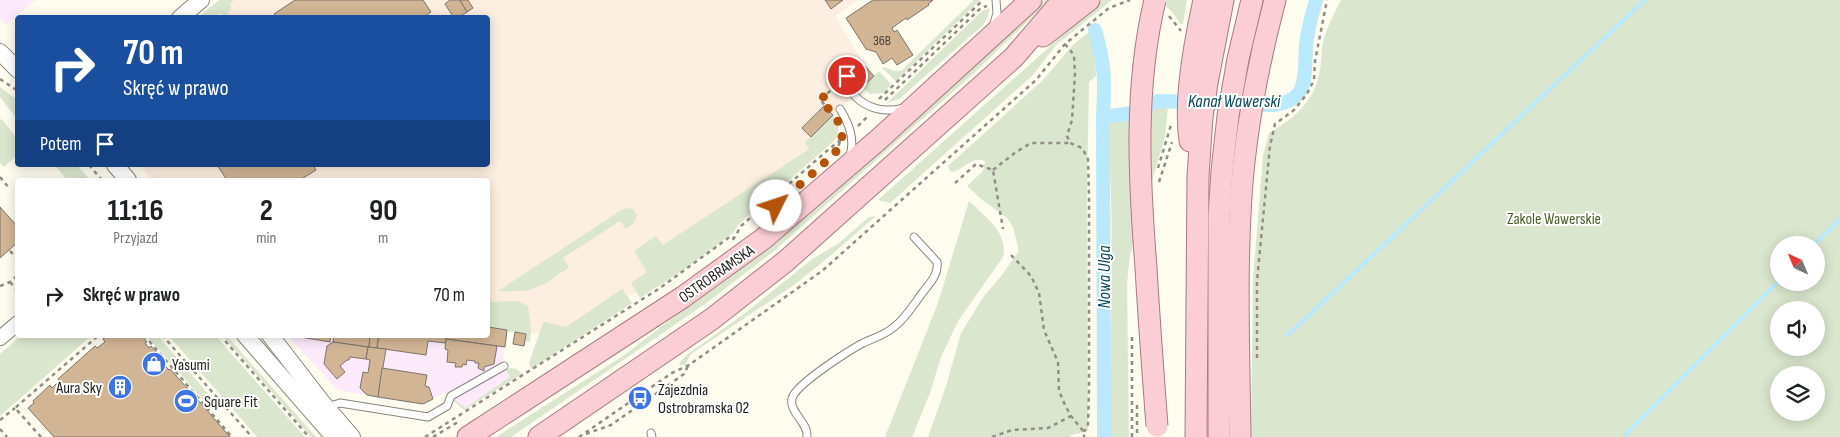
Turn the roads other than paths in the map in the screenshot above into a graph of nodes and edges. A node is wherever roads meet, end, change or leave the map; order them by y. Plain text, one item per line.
1 (201, 0) edge
2 (996, 0) edge
3 (1031, 0) edge
4 (1063, 0) edge
5 (1089, 0) edge
6 (1155, 0) edge
7 (1204, 0) edge
8 (1223, 0) edge
9 (1252, 0) edge
10 (1275, 0) edge
11 (1282, 0) edge
12 (184, 15) edge
13 (991, 37) junction
14 (1265, 39) junction
15 (0, 53) edge
16 (1014, 57) junction
17 (15, 67) edge
18 (1199, 82) junction
19 (854, 96) dead end
20 (926, 96) junction
21 (840, 109) dead end
22 (839, 162) junction
23 (117, 167) edge
24 (126, 178) edge
25 (914, 237) dead end
26 (15, 326) edge
27 (0, 338) edge
28 (248, 338) edge
29 (272, 338) edge
30 (504, 366) dead end
31 (327, 408) junction
32 (465, 428) edge
33 (1157, 432) edge
34 (334, 437) edge
35 (352, 437) edge
36 (539, 437) edge
37 (807, 437) edge
38 (1196, 437) edge
39 (1219, 437) edge
40 (1240, 437) edge

1 - 12 street
2 - 13 lane
3 - 13 main road, OSTROBRAMSKA
4 - 16 main road, OSTROBRAMSKA
5 - 16 main road
6 - 33 main road, bridge
7 - 18 main road
8 - 18 main road
9 - 39 main road
10 - 14 main road
11 - 14 main road
13 - 20 main road, OSTROBRAMSKA
14 - 40 main road
15 - 17 street
16 - 36 main road, OSTROBRAMSKA
18 - 38 main road
19 - 20 lane
20 - 22 main road, OSTROBRAMSKA
21 - 22 lane
22 - 32 main road, OSTROBRAMSKA
23 - 24 street
25 - 37 lane
26 - 27 street
28 - 34 street
29 - 31 street
30 - 31 lane
31 - 35 street

